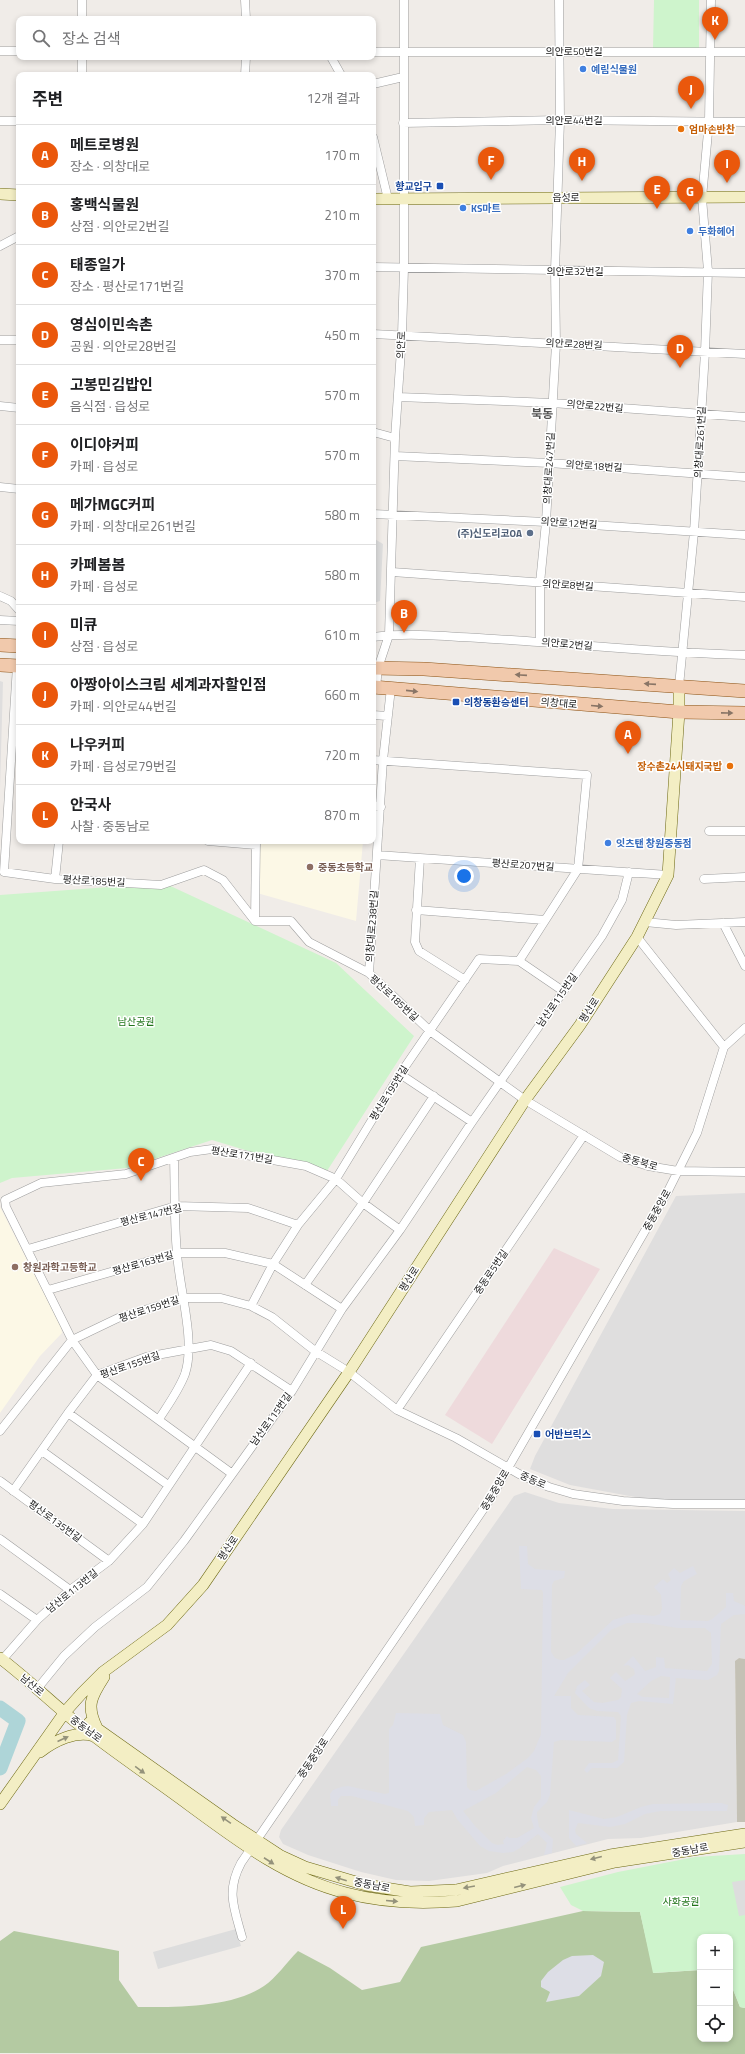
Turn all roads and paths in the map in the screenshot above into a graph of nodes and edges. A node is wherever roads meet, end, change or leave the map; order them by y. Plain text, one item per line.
1 (82, 0) edge
2 (245, 0) edge
3 (404, 0) edge
4 (559, 0) edge
5 (711, 0) edge
6 (82, 16) edge
7 (246, 16) edge
8 (0, 51) edge
9 (16, 51) edge
10 (403, 51) junction
11 (709, 51) junction
12 (376, 52) edge
13 (559, 52) junction
14 (745, 52) edge
15 (82, 60) edge
16 (246, 60) edge
17 (333, 60) edge
18 (82, 72) edge
19 (245, 72) edge
20 (339, 72) edge
21 (403, 77) junction
22 (376, 83) edge
23 (560, 120) junction
24 (0, 121) edge
25 (16, 121) edge
26 (709, 121) junction
27 (745, 122) edge
28 (403, 123) junction
29 (376, 149) edge
30 (0, 194) edge
31 (16, 195) edge
32 (557, 197) junction
33 (745, 197) edge
34 (702, 198) junction
35 (376, 199) edge
36 (388, 199) junction
37 (404, 199) junction
38 (16, 238) edge
39 (0, 246) edge
40 (376, 267) edge
41 (404, 268) junction
42 (555, 271) junction
43 (708, 271) junction
44 (745, 273) edge
45 (376, 334) edge
46 (402, 335) junction
47 (0, 340) edge
48 (16, 340) edge
49 (556, 344) junction
50 (705, 352) junction
51 (745, 354) edge
52 (398, 397) junction
53 (552, 403) junction
54 (0, 406) edge
55 (16, 408) edge
56 (701, 415) junction
57 (745, 417) edge
58 (376, 433) edge
59 (395, 438) junction
60 (395, 456) junction
61 (549, 463) junction
62 (698, 474) junction
63 (745, 477) edge
64 (0, 487) edge
65 (16, 489) edge
66 (376, 514) edge
67 (394, 515) junction
68 (546, 522) junction
69 (694, 532) junction
70 (745, 535) edge
71 (392, 572) junction
72 (540, 583) junction
73 (689, 593) junction
74 (0, 596) edge
75 (745, 597) edge
76 (16, 607) edge
77 (0, 620) edge
78 (16, 621) edge
79 (389, 635) junction
80 (376, 637) edge
81 (540, 642) junction
82 (0, 645) edge
83 (16, 646) edge
84 (682, 654) junction
85 (745, 655) edge
86 (0, 665) edge
87 (16, 666) edge
88 (376, 668) edge
89 (679, 686) junction
90 (376, 687) edge
91 (391, 688) junction
92 (745, 691) edge
93 (16, 706) edge
94 (679, 712) junction
95 (745, 713) edge
96 (376, 715) edge
97 (387, 716) junction
98 (376, 760) edge
99 (383, 760) junction
100 (377, 806) edge
101 (709, 831) dead end
102 (745, 831) edge
103 (59, 844) edge
104 (256, 844) edge
105 (378, 855) junction
106 (420, 858) junction
107 (578, 869) junction
108 (628, 872) junction
109 (668, 875) junction
110 (745, 877) edge
111 (55, 879) junction
112 (704, 879) dead end
113 (416, 910) junction
114 (545, 920) junction
115 (255, 921) junction
116 (645, 922) junction
117 (745, 922) edge
118 (723, 923) junction
119 (637, 937) junction
120 (518, 961) junction
121 (745, 966) edge
122 (369, 973) junction
123 (464, 980) junction
124 (563, 991) junction
125 (745, 1028) edge
126 (430, 1031) junction
127 (724, 1047) junction
128 (400, 1074) junction
129 (500, 1082) junction
130 (434, 1096) junction
131 (525, 1100) junction
132 (472, 1122) junction
133 (584, 1135) junction
134 (174, 1158) junction
135 (678, 1171) junction
136 (745, 1172) edge
137 (336, 1179) junction
138 (363, 1203) junction
139 (176, 1206) junction
140 (298, 1225) junction
141 (400, 1230) junction
142 (28, 1249) junction
143 (177, 1253) junction
144 (273, 1264) junction
145 (305, 1285) junction
146 (48, 1290) junction
147 (184, 1298) junction
148 (251, 1306) junction
149 (342, 1309) junction
150 (72, 1340) junction
151 (188, 1348) junction
152 (315, 1351) junction
153 (251, 1363) junction
154 (349, 1372) junction
155 (97, 1375) junction
156 (292, 1391) junction
157 (397, 1410) junction
158 (68, 1413) junction
159 (159, 1419) junction
160 (0, 1431) edge
161 (195, 1446) junction
162 (42, 1451) junction
163 (507, 1468) junction
164 (231, 1473) junction
165 (0, 1481) edge
166 (168, 1485) junction
167 (13, 1491) junction
168 (745, 1504) edge
169 (143, 1524) junction
170 (0, 1539) edge
171 (109, 1561) junction
172 (70, 1590) junction
173 (0, 1594) edge
174 (37, 1620) junction
175 (1, 1659) edge
176 (112, 1665) junction
177 (37, 1689) junction
178 (65, 1712) junction
179 (96, 1732) junction
180 (33, 1757) junction
181 (0, 1804) edge
182 (745, 1834) edge
183 (745, 1842) edge
184 (254, 1845) junction
185 (242, 1937) dead end

1 - 6 street
2 - 7 street
3 - 10 street, 의안로
4 - 13 street, 의창대로247번길
5 - 11 street, 의창대로261번길
8 - 9 street
10 - 12 street, 의안로50번길
10 - 13 street, 의안로50번길
10 - 21 street, 의안로
11 - 13 street, 의안로50번길
11 - 14 street, 의안로50번길
11 - 26 street, 의창대로261번길
13 - 23 street, 의창대로247번길
15 - 18 street
16 - 19 street
17 - 20 street
21 - 22 street
21 - 28 street, 의안로
23 - 26 street, 의안로44번길
23 - 28 street, 의안로44번길
23 - 32 street, 의창대로247번길
24 - 25 street
26 - 27 street, 의안로44번길
26 - 34 street, 의창대로261번길
28 - 37 street, 의안로
29 - 36 street
30 - 31 main road
32 - 34 main road, 읍성로
32 - 37 main road, 읍성로
32 - 42 street, 의창대로247번길
33 - 34 main road, 읍성로
34 - 43 street, 의창대로261번길
35 - 36 main road, 읍성로
36 - 37 main road, 읍성로
37 - 41 street, 의안로
38 - 39 street
40 - 41 street, 의안로32번길
41 - 42 street, 의안로32번길
41 - 46 street, 의안로
42 - 43 street, 의안로32번길
42 - 49 street, 의창대로247번길
43 - 44 street, 의안로32번길
43 - 50 street, 의창대로261번길
45 - 46 street, 의안로28번길
46 - 49 street, 의안로28번길
46 - 52 street, 의안로
47 - 48 street
49 - 50 street, 의안로28번길
49 - 53 street, 의창대로247번길
50 - 51 street, 의안로28번길
50 - 56 street, 의창대로261번길
52 - 53 street, 의안로22번길
52 - 59 street, 의안로
53 - 56 street, 의안로22번길
53 - 61 street, 의창대로247번길
54 - 55 street
56 - 57 street, 의안로22번길
56 - 62 street, 의창대로261번길
58 - 59 street
59 - 60 street, 의안로
60 - 61 street, 의안로18번길
60 - 67 street, 의안로
61 - 62 street, 의안로18번길
61 - 68 street, 의창대로247번길
62 - 63 street, 의안로18번길
62 - 69 street, 의창대로261번길
64 - 65 street
66 - 67 street, 의안로12번길
67 - 68 street, 의안로12번길
67 - 71 street, 의안로
68 - 69 street, 의안로12번길
68 - 72 street, 의창대로247번길
69 - 70 street, 의안로12번길
69 - 73 street, 의창대로261번길
71 - 72 street, 의안로8번길
71 - 79 street, 의안로
72 - 73 street, 의안로8번길
72 - 81 street, 의창대로247번길
73 - 75 street, 의안로8번길
73 - 84 street, 의창대로261번길
74 - 76 street
77 - 78 street
79 - 80 street, 의안로2번길
79 - 81 street, 의안로2번길
79 - 88 street, 의안로
81 - 84 street, 의안로2번길
82 - 83 main road
84 - 85 street, 의안로2번길
84 - 89 street, 의창대로261번길
86 - 87 main road
89 -> 88 main road
89 - 92 main road
89 - 94 main road, 평산로
90 - 91 main road, 의창대로
91 -> 94 main road, 의창대로
91 - 97 street, 의창대로238번길
93 - 111 street, 평산로185번길
94 -> 95 main road, 의창대로
94 - 109 main road, 평산로
96 - 97 street
97 - 99 street, 의창대로238번길
98 - 99 street
99 - 100 street, 의창대로238번길
99 - 107 street
100 - 105 street, 의창대로238번길
101 - 102 street
103 - 111 street
104 - 115 street
105 - 106 street, 평산로207번길
105 - 122 street, 의창대로238번길
106 - 107 street, 평산로207번길
106 - 113 street
107 - 108 street, 평산로207번길
107 - 114 street
108 - 109 street, 평산로207번길
108 - 124 street, 남산로115번길
109 - 116 main road, 평산로
110 - 112 street
111 - 115 street, 평산로185번길
113 - 114 street
113 - 123 street
114 - 120 street
115 - 122 street, 평산로185번길
116 - 118 street
116 - 119 main road, 평산로
117 - 118 street
118 - 121 street
119 - 127 street
119 - 131 main road, 평산로
120 - 123 street, 평산로195번길
120 - 124 street
122 - 126 street, 평산로185번길
123 - 126 street, 평산로195번길
124 - 129 street, 남산로115번길
125 - 127 street
126 - 128 street, 평산로195번길
126 - 129 street, 평산로185번길
127 - 135 street, 중동중앙로
128 - 130 street
128 - 137 street, 평산로195번길
129 - 131 street, 평산로185번길
129 - 132 street, 남산로115번길
130 - 132 street
130 - 138 street
131 - 133 street, 중동북로
131 - 154 main road, 평산로
132 - 141 street, 남산로115번길
133 - 135 street, 중동북로
133 - 157 street, 중동로5번길
134 - 137 street, 평산로171번길
134 - 139 street
134 - 142 street, 평산로171번길
135 - 136 street, 중동북로
135 - 163 street, 중동중앙로
137 - 138 street, 평산로171번길
137 - 140 street, 평산로195번길
138 - 141 street, 평산로171번길
138 - 145 street
139 - 140 street, 평산로147번길
139 - 142 street, 평산로147번길
139 - 143 street
140 - 144 street, 평산로195번길
141 - 149 street, 남산로115번길
142 - 146 street
143 - 144 street, 평산로163번길
143 - 146 street, 평산로163번길
143 - 147 street
144 - 145 street, 평산로163번길
144 - 148 street, 평산로195번길
145 - 149 street, 평산로163번길
146 - 150 street
147 - 148 street, 평산로159번길
147 - 150 street, 평산로159번길
147 - 151 street
148 - 152 street, 평산로159번길
149 - 152 street, 남산로115번길
150 - 155 street
150 - 160 street, 평산로159번길
151 - 153 street, 평산로155번길
151 - 155 street, 평산로155번길
151 - 159 street
152 - 154 street, 평산로159번길
152 - 156 street, 남산로115번길
153 - 156 street, 평산로155번길
153 - 161 street, 남산로113번길
154 - 157 street, 중동로
154 - 176 main road, 평산로
155 - 158 street, 평산로155번길
155 - 159 street
156 - 164 street, 남산로115번길
157 - 163 street, 중동로
158 - 162 street, 평산로155번길
158 - 166 street
159 - 161 street
161 - 164 street
161 - 166 street, 남산로113번길
162 - 167 street, 평산로155번길
162 - 169 street
163 - 168 street, 중동로
163 - 184 street, 중동중앙로
164 - 177 street, 남산로115번길
165 - 167 street, 평산로135번길
166 - 169 street, 남산로113번길
167 - 171 street, 평산로135번길
169 - 171 street, 남산로113번길
170 - 172 street
171 - 172 street, 남산로113번길
172 - 174 street, 남산로113번길
173 - 174 street
174 - 175 street, 남산로113번길
175 - 177 main road, 남산로
176 - 178 main road, 평산로
176 - 179 main road
177 - 178 main road, 남산로
178 - 179 main road, 중동남로
178 - 180 main road, 평산로
180 -> 179 main road
179 - 184 main road, 중동남로
180 - 181 main road, 평산로
182 -> 184 main road, 중동남로
184 -> 183 main road, 중동남로
184 - 185 street, 중동중앙로

